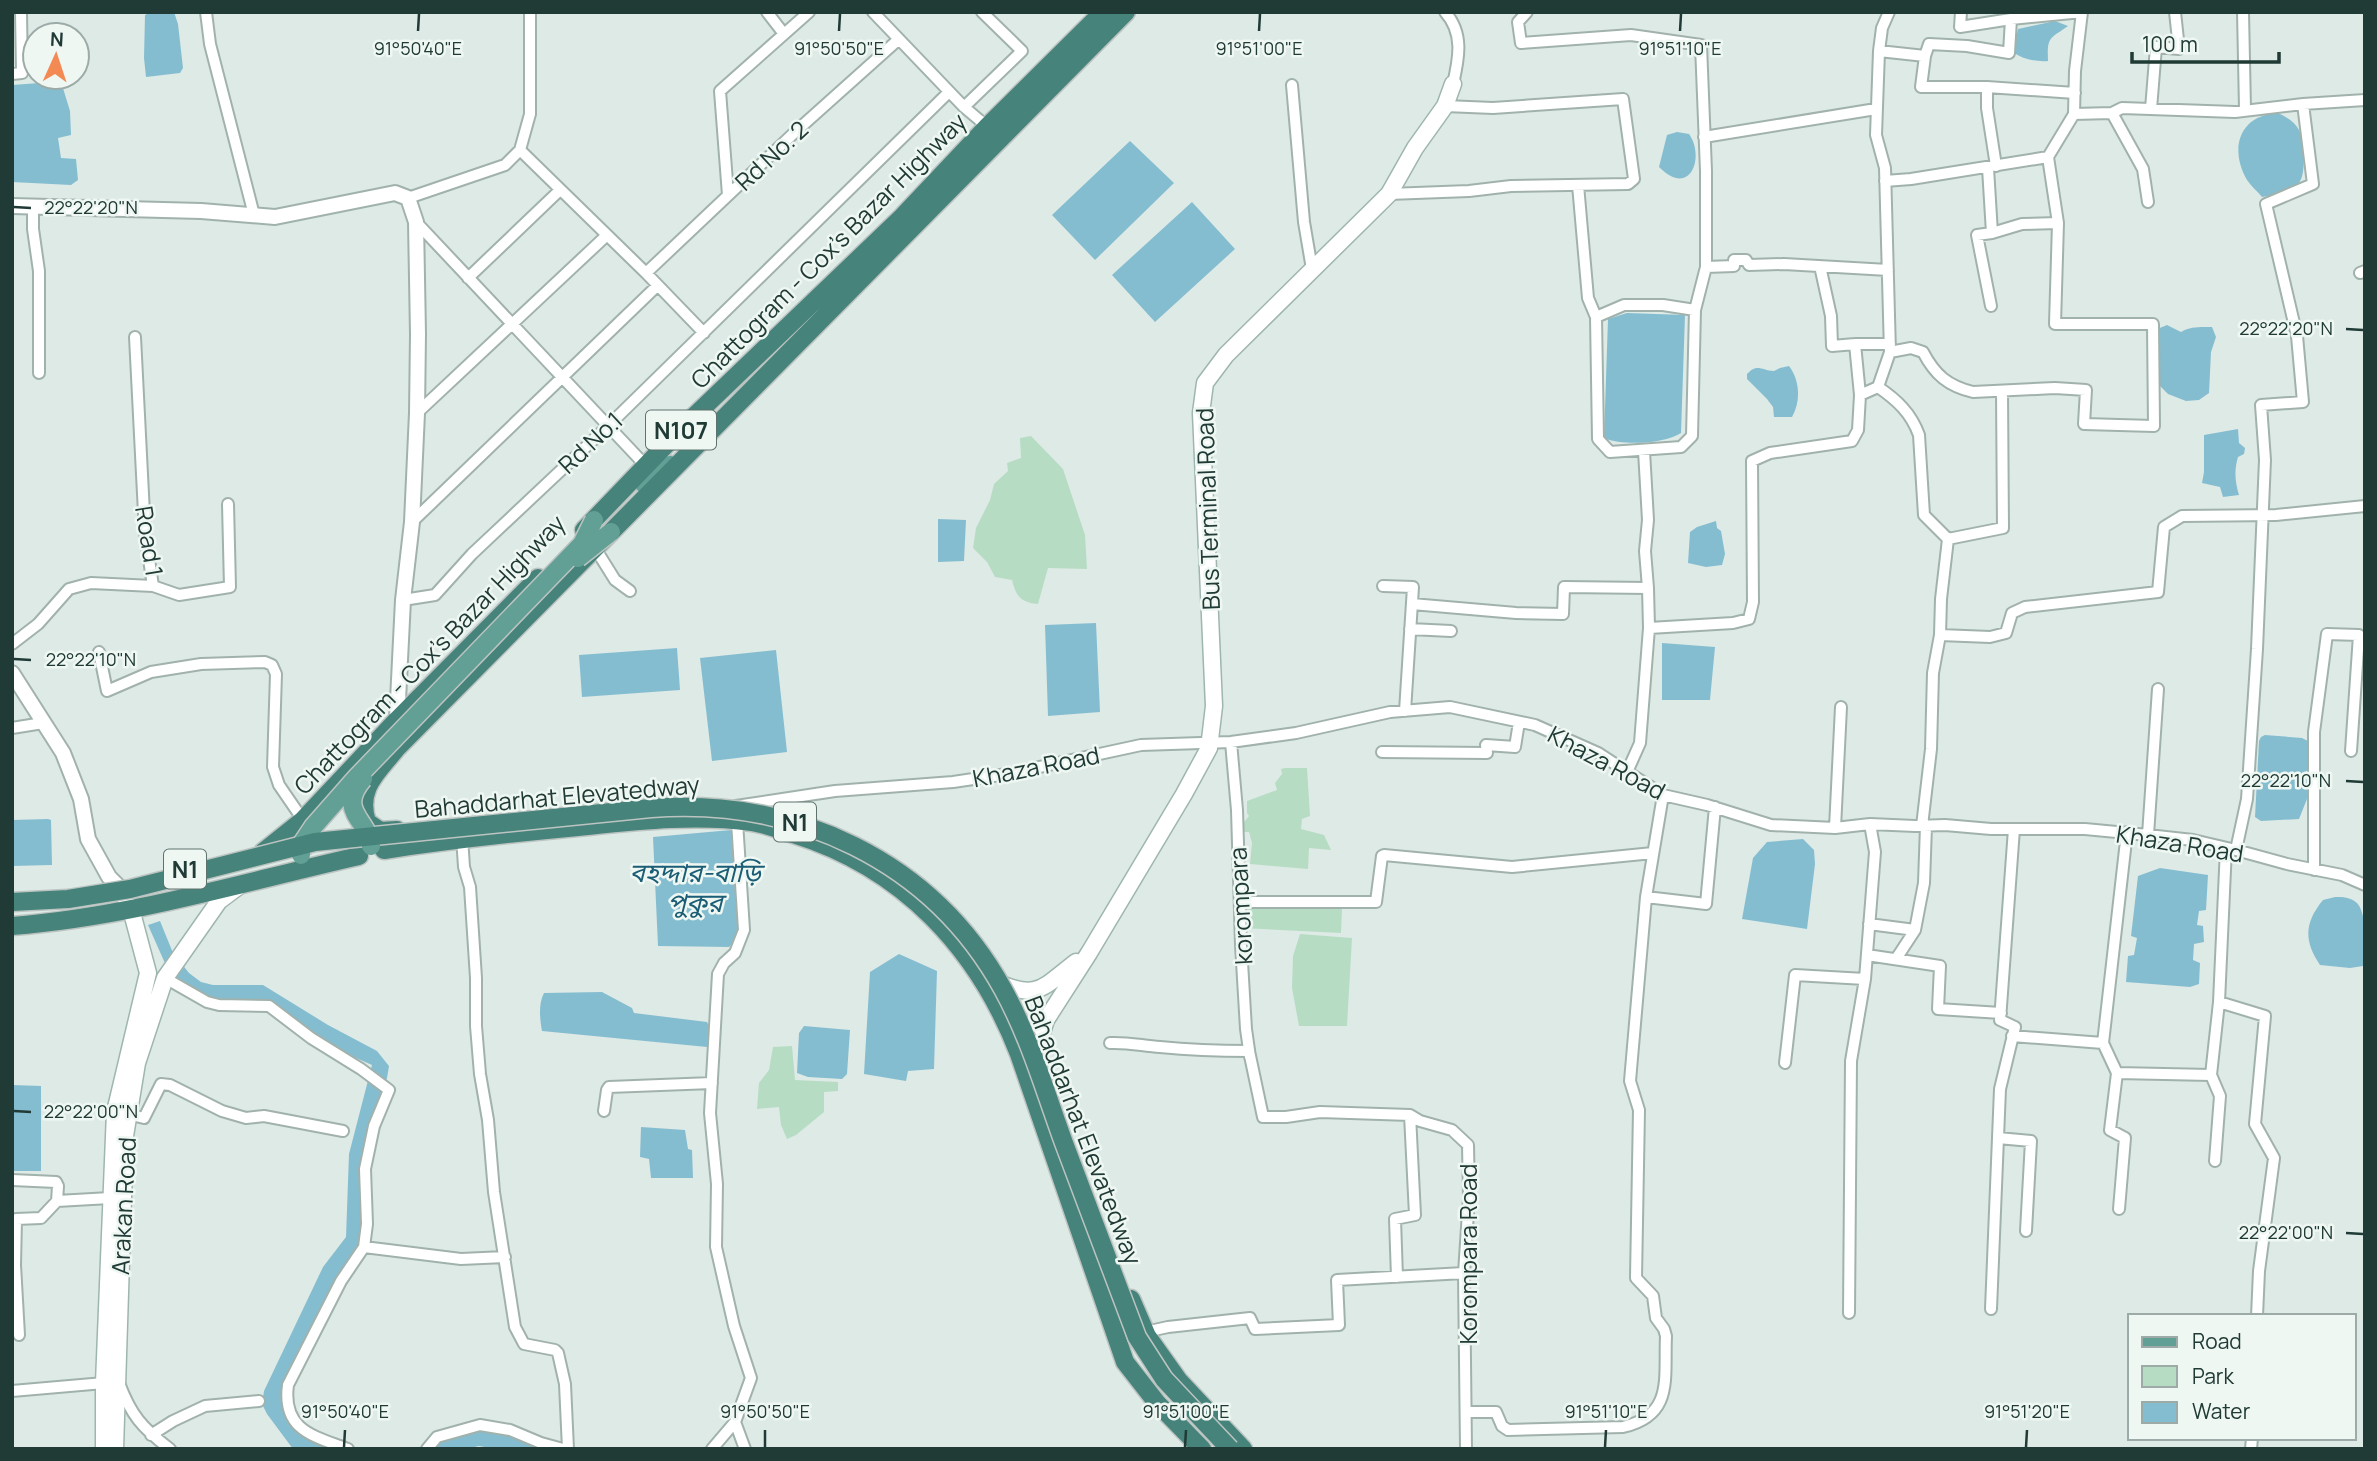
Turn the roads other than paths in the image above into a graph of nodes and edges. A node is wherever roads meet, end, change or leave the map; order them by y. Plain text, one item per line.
1 (21, 12) edge
2 (206, 12) edge
3 (530, 12) edge
4 (767, 12) edge
5 (808, 12) edge
6 (873, 12) edge
7 (982, 12) edge
8 (1103, 12) edge
9 (1126, 12) edge
10 (1445, 12) edge
11 (1527, 12) edge
12 (1889, 12) edge
13 (1961, 12) edge
14 (2082, 12) edge
15 (2175, 12) edge
16 (2243, 12) edge
17 (2011, 19) junction
18 (784, 34) junction
19 (899, 39) junction
20 (1879, 51) junction
21 (1925, 56) junction
22 (12, 75) edge
23 (1453, 84) joint
24 (1292, 85) dead end
25 (1987, 88) junction
26 (949, 92) junction
27 (2075, 93) junction
28 (2365, 100) edge
29 (2303, 104) junction
30 (1445, 106) junction
31 (964, 107) junction
32 (1876, 109) junction
33 (2151, 109) junction
34 (2245, 109) junction
35 (2112, 113) junction
36 (2074, 114) junction
37 (988, 127) junction
38 (1704, 136) junction
39 (1001, 140) junction
40 (520, 150) junction
41 (2048, 157) junction
42 (1992, 167) junction
43 (1885, 181) junction
44 (1578, 185) junction
45 (560, 190) junction
46 (1389, 194) junction
47 (728, 195) junction
48 (408, 198) junction
49 (2148, 202) dead end
50 (12, 206) edge
51 (33, 206) junction
52 (254, 215) junction
53 (415, 222) junction
54 (2058, 223) junction
55 (1992, 233) junction
56 (606, 236) junction
57 (1820, 266) junction
58 (1706, 267) junction
59 (1311, 269) junction
60 (1888, 270) junction
61 (646, 274) junction
62 (468, 278) junction
63 (657, 286) junction
64 (1991, 306) dead end
65 (1695, 310) junction
66 (1597, 317) junction
67 (512, 324) junction
68 (704, 333) junction
69 (135, 337) dead end
70 (1855, 344) junction
71 (1890, 348) junction
72 (39, 373) dead end
73 (561, 377) junction
74 (1878, 387) junction
75 (2002, 391) junction
76 (1860, 395) junction
77 (417, 413) junction
78 (607, 427) junction
79 (680, 431) junction
80 (697, 444) junction
81 (1644, 451) junction
82 (646, 466) junction
83 (228, 504) dead end
84 (2365, 506) edge
85 (2261, 515) junction
86 (594, 520) junction
87 (412, 522) junction
88 (611, 532) junction
89 (1948, 539) junction
90 (595, 548) junction
91 (153, 586) junction
92 (1383, 586) dead end
93 (1648, 588) junction
94 (630, 591) dead end
95 (403, 600) junction
96 (1412, 604) junction
97 (1649, 628) junction
98 (1410, 629) junction
99 (1451, 631) dead end
100 (1940, 635) junction
101 (12, 644) edge
102 (99, 652) dead end
103 (12, 673) edge
104 (2158, 689) dead end
105 (1841, 707) dead end
106 (1405, 711) junction
107 (397, 720) junction
108 (1519, 722) junction
109 (43, 723) junction
110 (12, 729) edge
111 (1211, 741) junction
112 (1231, 742) junction
113 (2351, 751) dead end
114 (1382, 752) dead end
115 (1627, 772) junction
116 (1663, 795) junction
117 (694, 806) junction
118 (1715, 807) junction
119 (736, 813) junction
120 (303, 820) junction
121 (1870, 824) junction
122 (1924, 826) junction
123 (1835, 828) junction
124 (2014, 829) junction
125 (2127, 832) junction
126 (462, 833) junction
127 (2148, 835) junction
128 (370, 842) junction
129 (2231, 849) junction
130 (301, 850) junction
131 (263, 852) junction
132 (1653, 853) junction
133 (2314, 870) junction
134 (253, 880) junction
135 (2365, 885) edge
136 (118, 886) junction
137 (12, 896) edge
138 (1646, 897) junction
139 (12, 902) edge
140 (1241, 902) junction
141 (131, 909) junction
142 (12, 913) edge
143 (1869, 924) junction
144 (12, 926) edge
145 (1915, 930) junction
146 (1089, 953) junction
147 (1867, 955) junction
148 (1896, 959) junction
149 (165, 978) junction
150 (1865, 979) junction
151 (992, 980) junction
152 (2219, 1002) junction
153 (2001, 1013) junction
154 (2012, 1036) junction
155 (1110, 1043) dead end
156 (2104, 1043) junction
157 (1249, 1051) junction
158 (1785, 1063) dead end
159 (1033, 1064) junction
160 (1253, 1069) dead end
161 (2117, 1073) junction
162 (2211, 1075) junction
163 (712, 1086) junction
164 (604, 1111) dead end
165 (127, 1114) junction
166 (1410, 1115) junction
167 (343, 1131) dead end
168 (1998, 1139) junction
169 (2216, 1161) dead end
170 (12, 1180) edge
171 (110, 1198) junction
172 (57, 1201) junction
173 (2119, 1209) dead end
174 (14, 1219) edge
175 (2026, 1231) dead end
176 (364, 1247) junction
177 (505, 1257) junction
178 (1464, 1273) junction
179 (1397, 1277) junction
180 (1991, 1309) dead end
181 (1849, 1313) dead end
182 (2257, 1314) edge
183 (1145, 1332) junction
184 (19, 1335) dead end
185 (110, 1378) junction
186 (12, 1391) edge
187 (259, 1401) dead end
188 (1467, 1412) junction
189 (735, 1422) junction
190 (152, 1435) junction
191 (104, 1449) edge
192 (115, 1449) edge
193 (170, 1449) edge
194 (348, 1449) edge
195 (427, 1449) edge
196 (566, 1449) edge
197 (712, 1449) edge
198 (745, 1449) edge
199 (1202, 1449) edge
200 (1216, 1449) edge
201 (1230, 1449) edge
202 (1243, 1449) edge
203 (1466, 1449) edge

1 - 22 street
2 - 52 street
3 - 40 street
4 - 18 street
5 - 18 street
6 - 19 street
7 - 31 street
8 - 37 highway, Chattogram - Cox's Bazar Highway / N107
9 - 39 highway, N107
10 - 23 street
11 - 38 street
12 - 20 street
13 - 17 street
14 - 17 street
14 - 27 street
15 - 33 street
16 - 34 street
17 - 21 street
18 - 47 street
19 - 26 street
19 - 47 street, Rd No. 2
20 - 21 street
20 - 32 street
21 - 25 street
23 - 30 main road, Bus Terminal Road
24 - 59 street
25 - 27 street
25 - 42 street
26 - 31 street
26 - 68 street, Rd No.1
27 - 36 street
28 - 29 street
29 - 34 street
29 - 85 street
30 - 44 street
30 - 46 main road, Bus Terminal Road
31 - 37 street
32 - 38 street
32 - 43 street
33 - 34 street
33 - 35 street
35 - 36 street
35 - 49 street
36 - 41 street
37 - 39 street
37 - 79 highway, Chattogram - Cox's Bazar Highway / N107
38 - 58 street
39 - 80 highway, N107
40 - 45 street
40 - 48 street
41 - 42 street
41 - 54 street
42 - 43 street
42 - 55 street
43 - 60 street
44 - 46 street
44 - 66 street
45 - 56 street
45 - 62 street
46 - 59 main road, Bus Terminal Road
47 - 61 street, Rd No. 2
48 - 52 street
48 - 53 street
50 - 51 street
51 - 52 street
51 - 72 street
53 - 62 street
53 - 77 street
54 - 55 street
54 - 75 street
55 - 64 street
56 - 61 street
56 - 67 street
57 - 58 street
57 - 60 street
57 - 70 street
58 - 65 street
59 - 111 main road, Bus Terminal Road
60 - 71 street
61 - 63 street
62 - 67 street
63 - 68 street
63 - 73 street
65 - 66 street
65 - 81 street
66 - 81 street
67 - 73 street
67 - 77 street
68 - 78 street, Rd No.1
69 - 91 street, Road 1
70 - 71 street
70 - 76 street
71 - 74 street
71 - 75 street
73 - 78 street
73 - 87 street
74 - 76 street
74 - 89 street
75 - 89 street
76 - 97 street
77 - 87 street
78 - 82 street
78 - 95 street, Rd No.1
79 - 80 main road
79 - 82 highway, Chattogram - Cox's Bazar Highway / N107
80 - 88 highway, N107
81 - 93 street
82 - 86 highway, Chattogram - Cox's Bazar Highway / N107
83 - 91 street, Road 1
84 - 85 street
85 - 100 street
85 - 129 street
86 - 107 highway, Chattogram - Cox's Bazar Highway / N107
86 - 130 main road, bridge
87 - 95 street
88 - 90 highway, N107
88 - 128 main road, bridge
89 - 100 street
90 - 94 street
90 - 128 highway, N107
91 - 101 street
92 - 96 street
93 - 96 street
93 - 97 street
95 - 107 street
96 - 98 street
97 - 115 street
98 - 99 street
98 - 106 street
100 - 122 street
102 - 120 street
103 - 109 street
104 - 127 street
105 - 123 street
106 - 108 street, Khaza Road
106 - 112 street, Khaza Road
107 - 120 highway, Chattogram - Cox's Bazar Highway / N107
108 - 114 street
108 - 115 street, Khaza Road
109 - 110 street
109 - 136 street
111 - 112 street, Khaza Road
111 - 119 street, Khaza Road
111 - 146 main road, Bus Terminal Road
112 - 140 street, korompara
113 - 133 street
115 - 116 street, Khaza Road
116 - 118 street, Khaza Road
116 - 132 street
117 - 119 highway, N1
117 - 126 highway, N1
117 - 128 highway, Bahaddarhat Elevatedway / N1, bridge
117 - 201 highway, Bahaddarhat Elevatedway / N1, bridge
118 - 123 street, Khaza Road
118 - 138 street
119 - 126 highway, N1
119 - 151 highway, N1
119 - 163 street
119 - 199 highway, N1
120 - 131 highway, Chattogram - Cox's Bazar Highway / N107
121 - 122 street, Khaza Road
121 - 123 street, Khaza Road
121 - 143 street
122 - 124 street, Khaza Road
122 - 145 street
124 - 125 street, Khaza Road
124 - 153 street
125 - 127 street, Khaza Road
125 - 156 street
126 - 128 highway, N1
126 - 177 street
127 - 129 street, Khaza Road
128 - 130 highway, Bahaddarhat Elevatedway / N1, bridge
128 - 131 highway, N1
128 - 134 highway, N1
128 - 200 highway, Bahaddarhat Elevatedway / N1
129 - 133 street, Khaza Road
129 - 152 street
130 - 139 highway, Bahaddarhat Elevatedway / N1, bridge
130 - 142 highway, Bahaddarhat Elevatedway / N1
131 - 136 highway, N1
132 - 138 street
132 - 140 street
133 - 135 street, Khaza Road
134 - 141 highway, N1
134 - 149 main road, Arakan Road
136 - 137 highway, N1
136 - 141 main road, Arakan Road
138 - 188 street
140 - 157 street, korompara
141 - 144 highway
141 - 171 main road, Arakan Road
143 - 145 street
143 - 147 street
145 - 148 street
146 - 151 main road, Bus Terminal Road
146 - 159 main road, Bus Terminal Road
147 - 148 street
147 - 150 street
148 - 153 street
149 - 165 main road, Arakan Road
149 - 176 street
150 - 158 street
150 - 181 street
151 - 159 highway, N1
152 - 162 street
152 - 182 street
153 - 154 street
154 - 156 street
154 - 168 street
155 - 157 street
156 - 161 street
157 - 160 street, korompara
157 - 166 street, Korompara Road
159 - 183 highway, N1
161 - 162 street
161 - 173 street
162 - 169 street
163 - 164 street
163 - 189 street
165 - 167 street
165 - 185 main road, Arakan Road
166 - 178 street, Korompara Road
166 - 179 street
168 - 175 street
168 - 180 street
170 - 172 street
171 - 172 street
171 - 185 main road, Arakan Road
172 - 174 street
174 - 184 street
176 - 177 street
176 - 194 street
177 - 196 street
178 - 179 street
178 - 188 street, Korompara Road
179 - 183 street
183 - 202 highway, N1
185 - 186 street
185 - 190 street
185 - 191 main road, Arakan Road
185 - 192 main road, Arakan Road
187 - 190 street
188 - 203 street, Korompara Road
189 - 197 street
189 - 198 street
190 - 193 street
195 - 196 street

